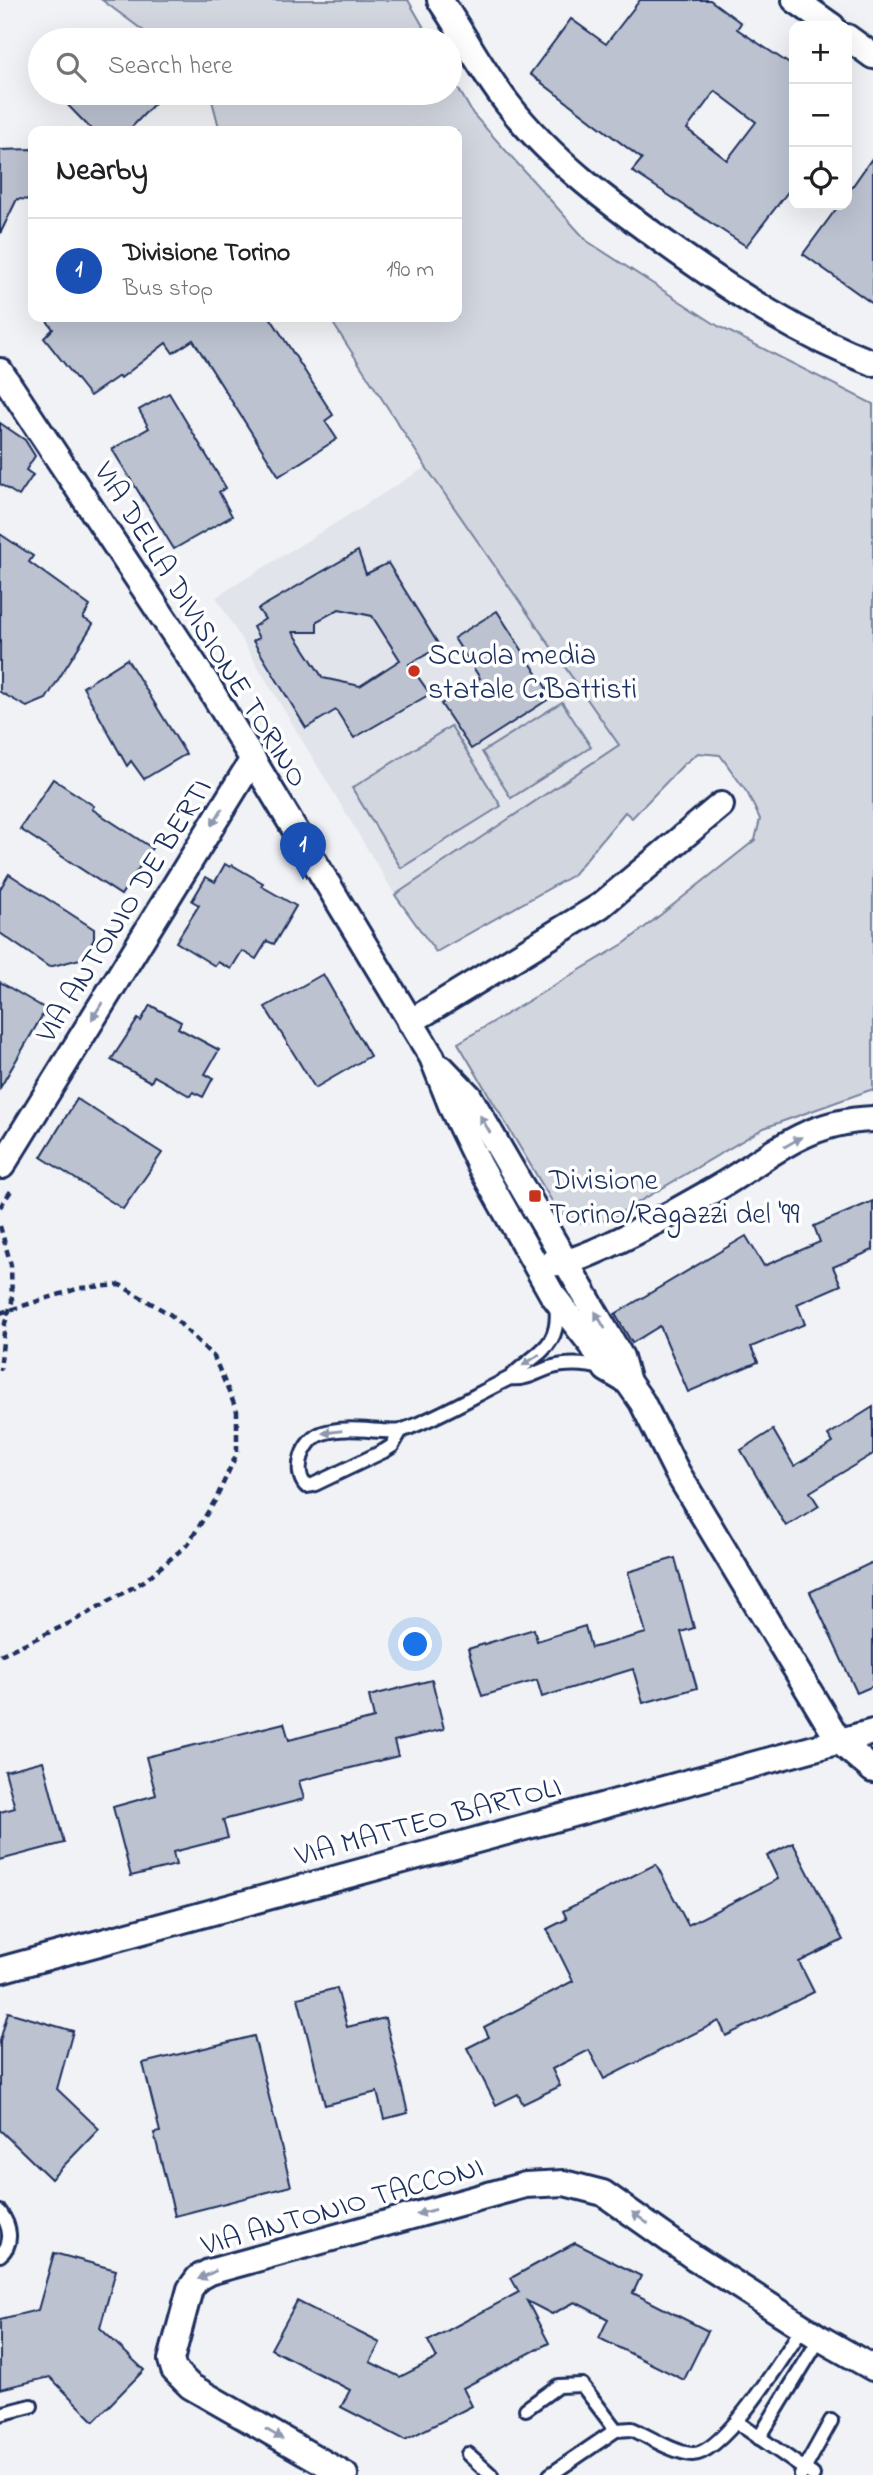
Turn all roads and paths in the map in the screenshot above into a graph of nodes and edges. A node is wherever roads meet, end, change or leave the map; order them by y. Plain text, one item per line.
1 (440, 0) edge
2 (795, 0) edge
3 (825, 21) edge
4 (458, 28) edge
5 (462, 34) edge
6 (852, 41) edge
7 (873, 56) edge
8 (873, 363) edge
9 (0, 371) edge
10 (253, 759) junction
11 (721, 805) dead end
12 (410, 1022) junction
13 (432, 1058) junction
14 (873, 1119) edge
15 (473, 1152) junction
16 (1, 1165) edge
17 (8, 1197) dead end
18 (0, 1208) edge
19 (0, 1226) edge
20 (567, 1262) junction
21 (552, 1294) junction
22 (10, 1308) junction
23 (0, 1312) edge
24 (606, 1369) junction
25 (0, 1370) edge
26 (510, 1378) junction
27 (628, 1382) junction
28 (400, 1432) junction
29 (0, 1655) edge
30 (873, 1732) edge
31 (839, 1741) junction
32 (873, 1770) edge
33 (0, 1970) edge
34 (0, 2212) edge
35 (0, 2255) edge
36 (812, 2333) junction
37 (873, 2368) edge
38 (31, 2406) dead end
39 (526, 2409) dead end
40 (0, 2414) edge
41 (737, 2421) junction
42 (831, 2421) dead end
43 (616, 2430) junction
44 (759, 2438) junction
45 (468, 2454) dead end
46 (806, 2473) edge
47 (345, 2475) edge
48 (491, 2475) edge
49 (550, 2475) edge

1 - 4 street
2 - 3 street
5 - 8 street
6 - 7 street
9 - 10 street, VIA DELLA DIVISIONE TORINO
10 - 12 street, VIA DELLA DIVISIONE TORINO
10 -> 16 street, VIA ANTONIO DE BERTI
11 - 12 street
12 - 13 street, VIA DELLA DIVISIONE TORINO
13 - 15 street, VIA DELLA DIVISIONE TORINO
20 -> 13 street, VIA DELLA DIVISIONE TORINO
20 -> 14 street
15 - 20 street
15 - 21 street, VIA DELLA DIVISIONE TORINO
17 - 18 path
19 - 22 path
27 -> 20 street, VIA DELLA DIVISIONE TORINO
21 - 24 street, VIA DELLA DIVISIONE TORINO
21 -> 26 lane
22 - 23 path
22 - 25 path
22 - 29 path
24 - 26 lane
24 - 27 street, VIA DELLA DIVISIONE TORINO
26 - 28 lane
27 - 31 street, VIA DELLA DIVISIONE TORINO
28 -> 28 lane
30 - 31 street, VIA MATTEO BARTOLI
31 - 32 street, VIA DELLA DIVISIONE TORINO
31 - 33 street, VIA MATTEO BARTOLI
34 - 35 lane
36 - 37 street
36 - 41 lane
36 - 44 lane
36 -> 47 street, VIA ANTONIO TACCONI
38 - 40 lane
39 - 43 lane
41 - 43 lane
41 - 44 lane
42 - 46 lane
43 - 49 lane
44 - 46 lane
45 - 48 lane

